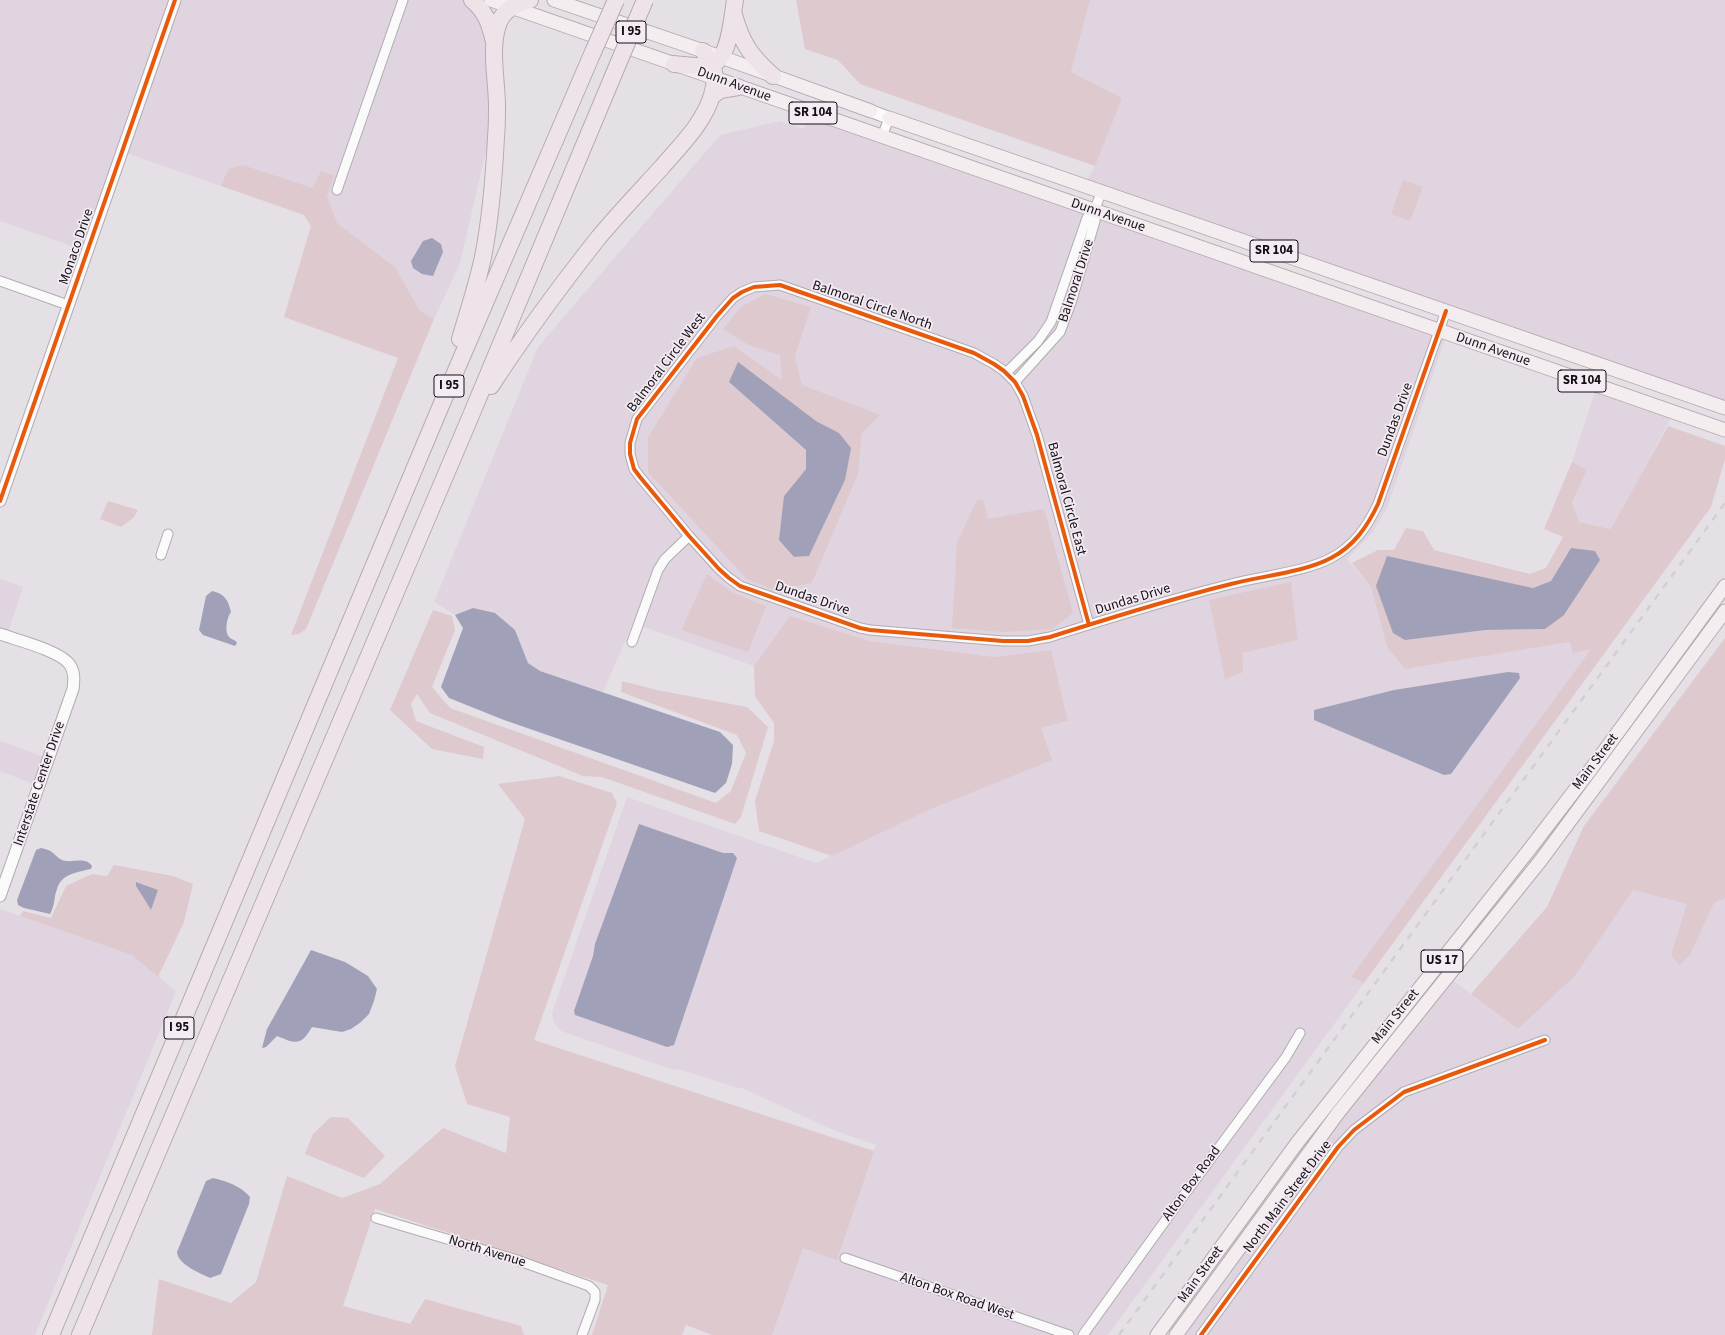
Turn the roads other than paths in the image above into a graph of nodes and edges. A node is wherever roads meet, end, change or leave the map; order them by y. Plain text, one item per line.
1 (175, 0) edge
2 (403, 0) edge
3 (472, 0) edge
4 (491, 0) edge
5 (554, 0) edge
6 (616, 0) edge
7 (645, 0) edge
8 (520, 4) edge
9 (734, 5) edge
10 (495, 48) junction
11 (702, 51) joint
12 (674, 64) joint
13 (716, 67) junction
14 (773, 76) junction
15 (738, 87) junction
16 (712, 96) junction
17 (871, 111) joint
18 (889, 118) junction
19 (882, 137) junction
20 (337, 190) dead end
21 (1102, 191) junction
22 (1094, 211) junction
23 (0, 281) edge
24 (767, 285) joint
25 (68, 305) junction
26 (1446, 311) junction
27 (1439, 331) junction
28 (1006, 373) junction
29 (1015, 382) junction
30 (442, 403) junction
31 (1725, 408) edge
32 (469, 420) junction
33 (1725, 430) edge
34 (0, 501) edge
35 (168, 534) dead end
36 (689, 536) junction
37 (161, 555) dead end
38 (1725, 586) edge
39 (1725, 611) edge
40 (1089, 625) junction
41 (0, 634) edge
42 (632, 642) dead end
43 (1529, 850) junction
44 (1541, 860) junction
45 (0, 896) edge
46 (1300, 1033) dead end
47 (1545, 1040) dead end
48 (376, 1218) dead end
49 (845, 1258) dead end
50 (51, 1335) edge
51 (80, 1335) edge
52 (582, 1335) edge
53 (1069, 1335) edge
54 (1083, 1335) edge
55 (1157, 1335) edge
56 (1176, 1335) edge
57 (1201, 1335) edge

1 - 25 street, Monaco Drive
2 - 20 street
3 - 10 highway
4 - 8 main road
5 - 11 main road, Dunn Avenue
6 - 30 highway, I 95, bridge
7 - 32 highway, I 95, bridge
8 - 10 highway
8 - 12 main road
9 - 13 highway
9 - 14 highway
10 - 30 highway
11 - 13 highway
12 - 13 highway
13 - 14 main road, Dunn Avenue / SR 104
13 - 15 main road, Dunn Avenue / SR 104
13 - 16 highway
14 - 17 main road, Dunn Avenue / SR 104
15 - 16 highway
15 - 19 main road, Dunn Avenue / SR 104
16 - 32 highway
17 - 18 main road, Dunn Avenue / SR 104
18 - 19 street
18 - 21 main road, Dunn Avenue / SR 104
19 - 22 main road, Dunn Avenue / SR 104
21 - 22 street, Balmoral Drive
21 - 26 main road, Dunn Avenue / SR 104
22 - 27 main road, Dunn Avenue / SR 104
22 - 28 street, Balmoral Drive
22 - 29 street, Balmoral Drive
23 - 25 street
24 - 28 street, Balmoral Circle North
24 - 36 street, Balmoral Circle West
25 - 34 street, Monaco Drive
26 - 27 street, Dundas Drive
26 - 31 main road, Dunn Avenue / SR 104
27 - 33 main road, Dunn Avenue / SR 104
27 - 40 street, Dundas Drive
28 - 29 street, Balmoral Circle East
29 - 40 street, Balmoral Circle East
30 - 50 highway, I 95
32 - 51 highway, I 95
35 - 37 street
36 - 40 street, Dundas Drive
36 - 42 street
38 - 43 main road, Main Street / US 17
39 - 44 main road, Main Street / US 17
41 - 45 street, Interstate Center Drive
43 - 44 street
43 - 55 main road, Main Street / US 17
44 - 56 main road, Main Street / US 17
46 - 54 street, Alton Box Road
47 - 57 street, North Main Street Drive
48 - 52 street, North Avenue
49 - 53 street, Alton Box Road West

